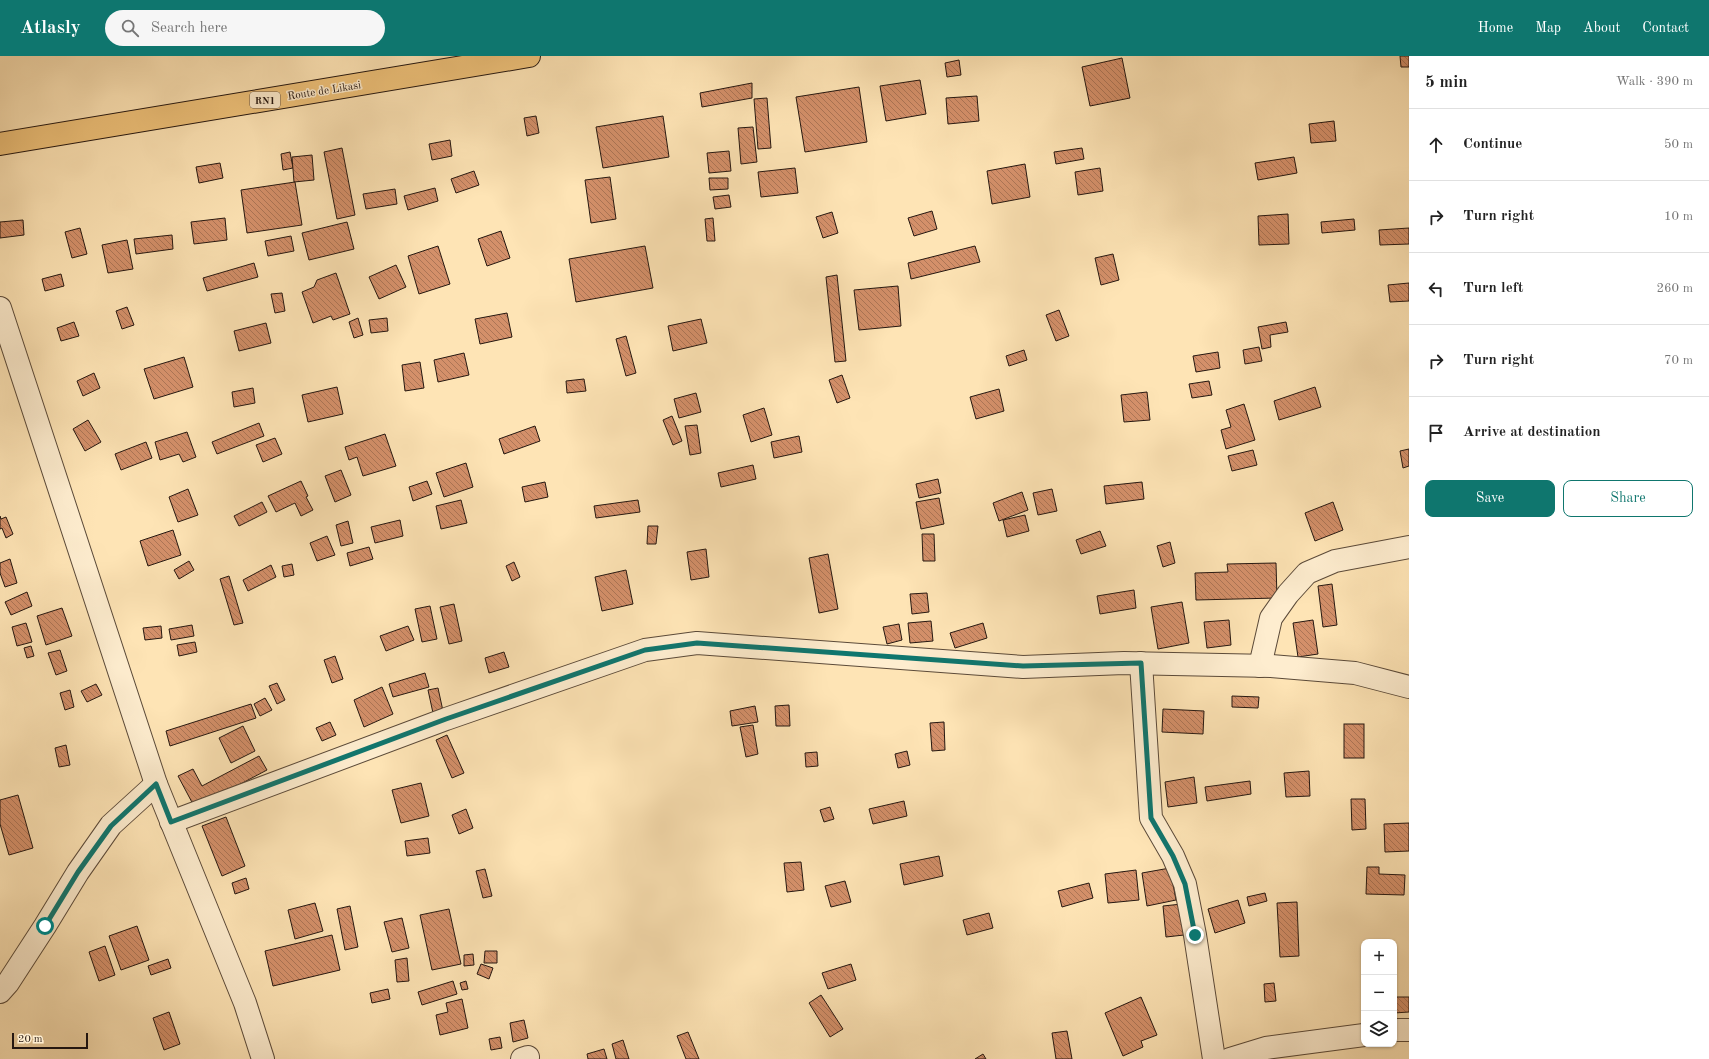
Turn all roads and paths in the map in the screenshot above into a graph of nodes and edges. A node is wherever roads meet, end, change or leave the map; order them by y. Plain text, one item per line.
1 (530, 56) edge
2 (0, 144) edge
3 (0, 308) edge
4 (1409, 547) edge
5 (1141, 663) junction
6 (1260, 666) junction
7 (1409, 687) edge
8 (156, 784) junction
9 (171, 822) junction
10 (0, 992) edge
11 (1397, 1030) edge
12 (1409, 1030) edge
13 (1361, 1035) edge
14 (263, 1059) edge
15 (1214, 1059) edge
16 (1230, 1059) edge

1 - 2 highway, Route de Likasi / RN1
3 - 8 street
4 - 6 street
5 - 6 street
5 - 9 street
5 - 15 street
6 - 7 street
8 - 9 street
8 - 10 street
9 - 14 street
11 - 12 street
13 - 16 street

